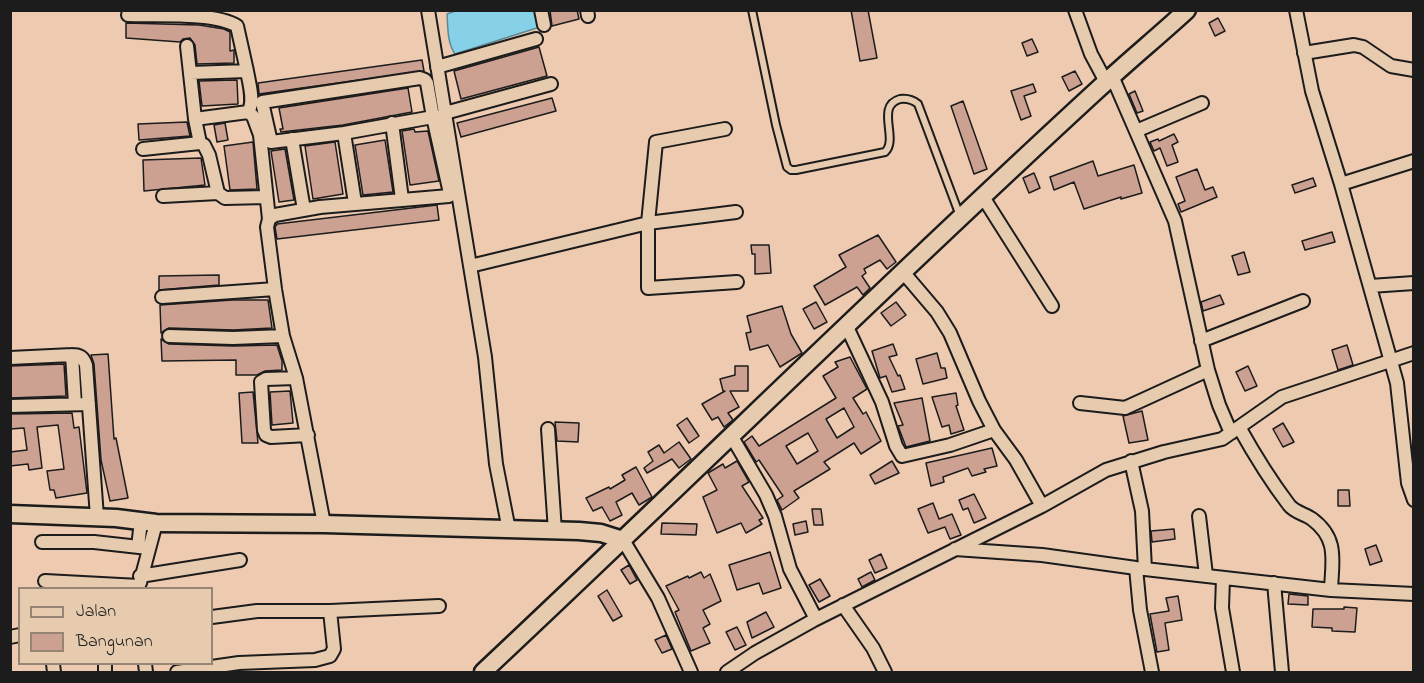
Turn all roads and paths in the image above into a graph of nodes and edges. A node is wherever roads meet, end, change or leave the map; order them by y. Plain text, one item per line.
1 (428, 10) edge
2 (540, 10) edge
3 (752, 10) edge
4 (1075, 10) edge
5 (1187, 10) edge
6 (1296, 10) edge
7 (190, 13) edge
8 (128, 15) dead end
9 (544, 25) dead end
10 (536, 39) dead end
11 (187, 46) dead end
12 (1304, 53) junction
13 (1413, 70) edge
14 (247, 71) junction
15 (190, 73) junction
16 (435, 77) junction
17 (1109, 79) junction
18 (551, 84) dead end
19 (1202, 103) dead end
20 (254, 105) junction
21 (441, 116) junction
22 (195, 119) junction
23 (392, 123) junction
24 (725, 129) dead end
25 (1136, 131) junction
26 (344, 133) junction
27 (292, 139) junction
28 (200, 143) junction
29 (142, 149) dead end
30 (1413, 161) edge
31 (1341, 184) junction
32 (218, 193) junction
33 (163, 196) dead end
34 (266, 197) junction
35 (983, 197) junction
36 (454, 198) junction
37 (402, 199) junction
38 (355, 204) junction
39 (304, 210) junction
40 (736, 212) dead end
41 (960, 218) junction
42 (269, 219) junction
43 (648, 223) junction
44 (470, 266) junction
45 (903, 272) junction
46 (736, 282) dead end
47 (1413, 283) edge
48 (1370, 286) junction
49 (275, 289) junction
50 (162, 297) dead end
51 (1304, 301) dead end
52 (1052, 306) dead end
53 (847, 327) junction
54 (169, 336) dead end
55 (283, 336) junction
56 (1201, 341) junction
57 (1413, 353) edge
58 (72, 355) junction
59 (10, 358) edge
60 (1391, 361) junction
61 (1208, 370) junction
62 (296, 378) junction
63 (1080, 403) dead end
64 (75, 404) junction
65 (89, 404) junction
66 (10, 406) edge
67 (548, 429) dead end
68 (994, 430) junction
69 (1235, 430) junction
70 (308, 435) junction
71 (732, 437) junction
72 (1131, 461) junction
73 (1413, 500) edge
74 (1042, 506) junction
75 (10, 514) edge
76 (1199, 516) dead end
77 (97, 517) junction
78 (148, 522) junction
79 (324, 524) junction
80 (509, 530) junction
81 (555, 531) junction
82 (623, 540) junction
83 (42, 542) dead end
84 (143, 548) junction
85 (955, 549) junction
86 (240, 560) dead end
87 (1140, 568) junction
88 (1206, 575) junction
89 (1223, 578) junction
90 (45, 581) dead end
91 (140, 583) edge
92 (1274, 583) junction
93 (92, 586) edge
94 (1331, 590) junction
95 (1413, 594) edge
96 (843, 605) junction
97 (439, 606) dead end
98 (330, 611) junction
99 (213, 617) edge
100 (816, 620) junction
101 (177, 672) edge
102 (483, 672) edge
103 (691, 672) edge
104 (727, 672) edge
105 (885, 672) edge
106 (1152, 672) edge
107 (1233, 672) edge
108 (1282, 672) edge

1 - 16 street
2 - 9 street
3 - 41 lane
4 - 17 street
5 - 17 main road
6 - 12 street
7 - 8 street
7 - 14 street
10 - 16 street
11 - 15 street
12 - 13 street
12 - 31 street
14 - 15 street
14 - 20 street
15 - 22 street
16 - 20 street
16 - 21 street
17 - 25 street
17 - 35 main road
18 - 21 street
19 - 25 street
20 - 22 street
20 - 27 street
20 - 34 street
21 - 23 street
21 - 36 street
22 - 28 street
23 - 26 street
23 - 37 street
24 - 43 street
25 - 56 street
26 - 27 street
26 - 38 street
27 - 39 street
28 - 29 street
28 - 32 street
30 - 31 street
31 - 48 street
32 - 33 street
32 - 34 street
34 - 42 street
35 - 41 main road
35 - 52 street
36 - 37 street
36 - 44 street
37 - 38 street
38 - 39 street
39 - 42 street
40 - 43 street
41 - 45 main road
42 - 49 street
43 - 44 street
43 - 46 street
44 - 80 street
45 - 53 main road
45 - 68 street
47 - 48 street
48 - 60 street
49 - 50 street
49 - 55 street
51 - 56 street
53 - 68 street
53 - 71 main road
54 - 55 street
55 - 62 street
56 - 61 street
57 - 60 street
58 - 59 street
58 - 64 street
58 - 65 street
60 - 69 street
60 - 73 street
61 - 63 street
61 - 69 street
62 - 70 street
62 - 70 street
64 - 65 street
64 - 66 street
65 - 77 street
67 - 81 street
68 - 74 street
69 - 72 street
69 - 94 street
70 - 79 street
71 - 82 main road
71 - 100 street
72 - 74 street
72 - 87 street
74 - 85 street
75 - 77 main road
76 - 88 street
77 - 78 main road
78 - 79 main road
78 - 84 street
79 - 80 main road
80 - 81 main road
81 - 82 main road
82 - 102 main road
82 - 103 street
83 - 84 street
84 - 91 street
85 - 87 street
85 - 96 street
86 - 91 street
87 - 88 street
87 - 106 street
88 - 89 street
89 - 92 street
89 - 107 street
90 - 93 street
91 - 93 street
92 - 94 street
92 - 108 street
94 - 95 street
96 - 100 street
96 - 105 street
97 - 98 street
98 - 99 street
98 - 101 street
100 - 104 street

